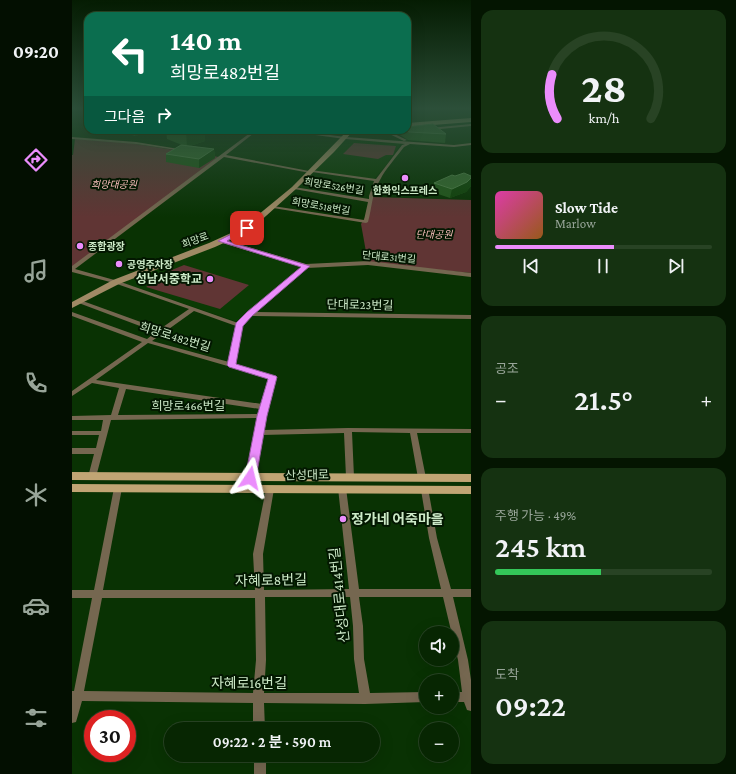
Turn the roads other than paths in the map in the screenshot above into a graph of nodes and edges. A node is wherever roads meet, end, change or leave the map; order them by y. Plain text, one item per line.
1 (149, 145) edge
2 (237, 145) edge
3 (337, 145) edge
4 (405, 145) edge
5 (445, 145) edge
6 (461, 145) edge
7 (192, 152) edge
8 (215, 155) edge
9 (223, 156) junction
10 (310, 171) junction
11 (377, 180) junction
12 (294, 188) junction
13 (372, 201) junction
14 (273, 207) junction
15 (221, 241) junction
16 (306, 266) junction
17 (72, 270) edge
18 (471, 275) edge
19 (116, 282) junction
20 (75, 303) edge
21 (193, 309) junction
22 (72, 314) edge
23 (250, 314) junction
24 (471, 317) edge
25 (239, 325) junction
26 (161, 332) junction
27 (146, 341) junction
28 (232, 365) junction
29 (89, 381) junction
30 (123, 386) junction
31 (72, 394) edge
32 (264, 407) junction
33 (262, 416) junction
34 (111, 417) junction
35 (72, 418) edge
36 (348, 430) junction
37 (413, 431) junction
38 (471, 431) edge
39 (72, 433) edge
40 (104, 433) junction
41 (258, 433) junction
42 (72, 451) edge
43 (99, 451) junction
44 (72, 476) edge
45 (92, 476) junction
46 (350, 477) junction
47 (250, 478) junction
48 (422, 478) junction
49 (471, 478) edge
50 (72, 488) edge
51 (118, 488) junction
52 (342, 488) junction
53 (270, 489) junction
54 (425, 490) junction
55 (471, 490) edge
56 (354, 593) junction
57 (72, 594) edge
58 (98, 594) junction
59 (259, 594) junction
60 (446, 594) junction
61 (471, 594) edge
62 (75, 696) edge
63 (258, 697) junction
64 (419, 697) edge
65 (459, 698) edge
66 (365, 699) junction
67 (470, 700) edge
68 (72, 718) edge
69 (259, 722) edge
70 (260, 762) edge
71 (260, 774) edge

1 - 7 street
2 - 9 street
3 - 10 main road, 희망로
4 - 11 street
5 - 6 street
8 - 9 street
9 - 10 street
9 - 17 street
10 - 11 street
10 - 12 main road, 희망로
11 - 13 street
12 - 13 street, 희망로526번길
12 - 14 main road, 희망로
13 - 14 street, 희망로518번길
14 - 15 main road, 희망로
15 - 16 street, 단대로31번길
15 - 19 main road, 희망로
16 - 18 street, 단대로31번길
16 - 23 street
17 - 19 street
19 - 20 main road, 희망로
19 - 21 street
20 - 26 street
21 - 25 street
21 - 26 street
22 - 27 street, 희망로482번길
23 - 24 street, 단대로23번길
23 - 25 street
25 - 28 street
26 - 27 street
27 - 28 street, 희망로482번길
27 - 29 street
28 - 32 street, 희망로482번길
29 - 30 street
29 - 31 street
30 - 32 street
30 - 34 street
32 - 33 street
33 - 34 street, 희망로466번길
33 - 41 street
34 - 35 street, 희망로466번길
34 - 40 street
36 - 37 street
36 - 41 street
36 - 46 street
37 - 38 street
37 - 48 street
39 - 40 street
40 - 43 street
41 - 47 street
42 - 43 street
43 - 45 street
44 - 45 main road, 산성대로
45 - 47 main road, 산성대로
46 - 47 main road, 산성대로
46 - 48 main road, 산성대로
48 - 49 main road, 산성대로
50 - 51 main road, 산성대로
51 - 53 main road, 산성대로
51 - 58 street
52 - 53 main road, 산성대로
52 - 54 main road, 산성대로
52 - 56 street, 산성대로414번길
53 - 59 street
54 - 55 main road, 산성대로
54 - 60 street
56 - 59 street, 자혜로8번길
56 - 60 street, 자혜로8번길
56 - 66 street, 산성대로414번길
57 - 58 street, 자혜로8번길
58 - 59 street, 자혜로8번길
58 - 62 street
59 - 63 street
60 - 61 street, 자혜로8번길
60 - 67 street
62 - 63 street, 자혜로16번길
62 - 68 street
63 - 66 street, 자혜로16번길
63 - 69 street
64 - 66 street, 자혜로16번길
65 - 67 street
70 - 71 street

